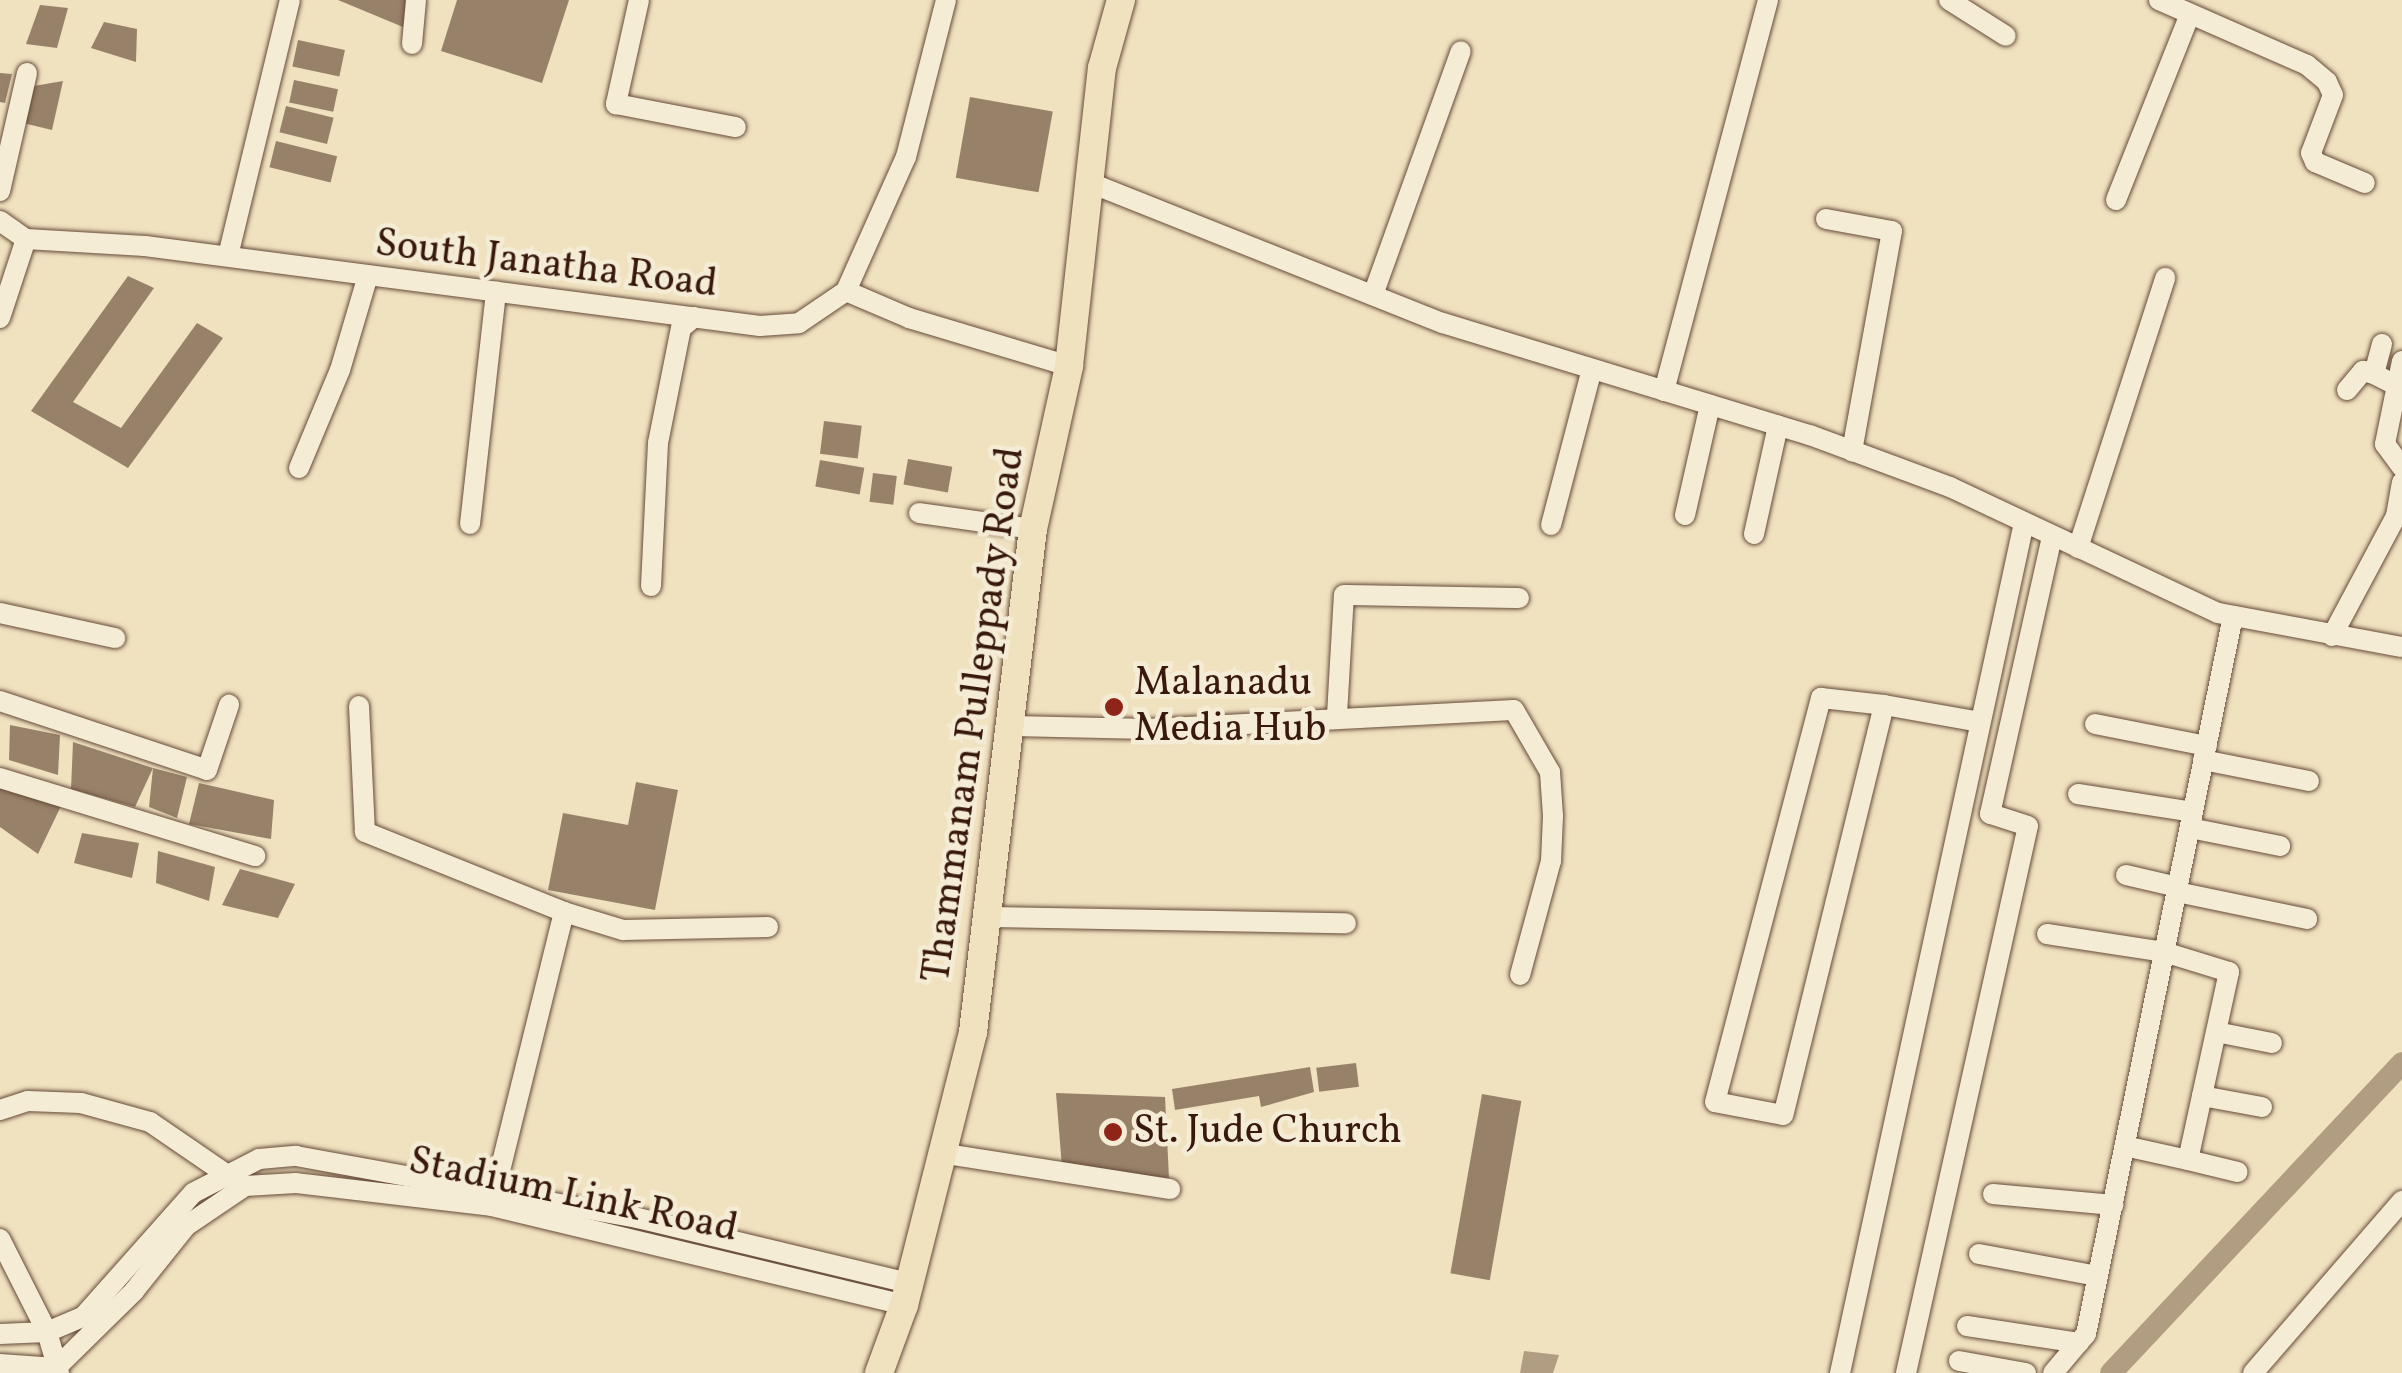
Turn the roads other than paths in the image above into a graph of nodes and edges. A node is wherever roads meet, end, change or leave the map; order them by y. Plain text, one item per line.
1 (290, 0) edge
2 (416, 0) edge
3 (639, 0) edge
4 (946, 0) edge
5 (1121, 0) edge
6 (1768, 0) edge
7 (1949, 0) edge
8 (2158, 0) edge
9 (2190, 14) junction
10 (2006, 36) dead end
11 (412, 44) dead end
12 (1460, 51) dead end
13 (26, 73) dead end
14 (736, 126) dead end
15 (1088, 182) junction
16 (2365, 183) dead end
17 (0, 191) edge
18 (2116, 200) dead end
19 (1826, 219) dead end
20 (0, 221) edge
21 (26, 239) junction
22 (228, 256) junction
23 (2165, 278) dead end
24 (367, 279) junction
25 (496, 291) junction
26 (846, 291) junction
27 (1372, 295) junction
28 (694, 317) junction
29 (0, 318) edge
30 (2382, 344) dead end
31 (2402, 361) edge
32 (1069, 366) junction
33 (1592, 369) junction
34 (2374, 374) junction
35 (2400, 387) edge
36 (2348, 390) dead end
37 (1664, 391) junction
38 (1710, 404) junction
39 (1778, 426) junction
40 (1852, 451) junction
41 (2402, 467) edge
42 (299, 468) dead end
43 (2402, 483) edge
44 (919, 513) dead end
45 (1685, 515) dead end
46 (2024, 522) junction
47 (470, 524) dead end
48 (1552, 525) dead end
49 (1033, 529) junction
50 (1754, 534) dead end
51 (2052, 536) junction
52 (2078, 548) junction
53 (651, 586) dead end
54 (1518, 598) dead end
55 (0, 613) edge
56 (2233, 616) junction
57 (2332, 636) junction
58 (115, 638) dead end
59 (2402, 648) edge
60 (0, 701) edge
61 (1884, 704) junction
62 (229, 705) dead end
63 (359, 706) dead end
64 (1338, 715) junction
65 (1980, 722) junction
66 (2095, 724) dead end
67 (1012, 726) junction
68 (2205, 753) junction
69 (0, 778) edge
70 (2309, 782) dead end
71 (2078, 794) dead end
72 (2191, 820) junction
73 (2280, 846) dead end
74 (254, 856) dead end
75 (2126, 875) dead end
76 (2177, 889) junction
77 (564, 912) junction
78 (987, 917) junction
79 (2307, 919) dead end
80 (1346, 922) dead end
81 (768, 927) dead end
82 (2047, 934) dead end
83 (2164, 952) junction
84 (1520, 975) dead end
85 (2216, 1032) junction
86 (2272, 1043) dead end
87 (2202, 1096) junction
88 (2262, 1108) dead end
89 (0, 1110) edge
90 (2125, 1146) junction
91 (946, 1154) junction
92 (2188, 1160) junction
93 (223, 1172) junction
94 (2238, 1172) dead end
95 (1170, 1189) dead end
96 (1993, 1194) dead end
97 (493, 1199) junction
98 (2402, 1201) edge
99 (2112, 1205) junction
100 (0, 1239) edge
101 (1979, 1254) dead end
102 (2098, 1276) junction
103 (907, 1294) junction
104 (1967, 1326) dead end
105 (47, 1332) junction
106 (0, 1334) edge
107 (2079, 1342) junction
108 (1958, 1361) dead end
109 (0, 1364) edge
110 (58, 1370) edge
111 (879, 1373) edge
112 (1840, 1373) edge
113 (1906, 1373) edge
114 (2026, 1373) edge
115 (2054, 1373) edge
116 (2253, 1373) edge

1 - 22 street
2 - 11 street
3 - 14 street
4 - 26 street
5 - 15 main road, Thammanam Pulleppady Road
6 - 37 street
7 - 10 street
8 - 9 street
9 - 16 street
9 - 18 street
12 - 27 street
13 - 17 street
15 - 27 street
15 - 32 main road, Thammanam Pulleppady Road
19 - 40 street
20 - 21 street, South Janatha Road
21 - 22 street, South Janatha Road
21 - 29 street
22 - 24 street, South Janatha Road
23 - 52 street
24 - 25 street, South Janatha Road
24 - 42 street
25 - 28 street, South Janatha Road
25 - 47 street
26 - 28 street, South Janatha Road
26 - 32 street
27 - 33 street
28 - 53 street
30 - 34 street
31 - 35 street
32 - 49 main road, Thammanam Pulleppady Road
33 - 37 street
33 - 48 street
34 - 35 street
34 - 36 street
35 - 41 street
37 - 38 street
38 - 39 street
38 - 45 street
39 - 40 street
39 - 50 street
40 - 46 street
43 - 57 street
44 - 49 street
46 - 51 street
46 - 65 street
49 - 67 main road, Thammanam Pulleppady Road
51 - 52 street
51 - 113 street
52 - 56 street
54 - 64 street
55 - 58 street
56 - 57 street
56 - 68 street
57 - 59 street
60 - 62 street
61 - 61 street
61 - 65 street
63 - 77 street
64 - 67 street
64 - 84 street
65 - 112 street
66 - 68 street
67 - 78 main road, Thammanam Pulleppady Road
68 - 70 street
68 - 72 street
69 - 74 street
71 - 72 street
72 - 73 street
72 - 76 street
75 - 76 street
76 - 79 street
76 - 83 street
77 - 81 street
77 - 97 street
78 - 80 street
78 - 91 main road, Thammanam Pulleppady Road
82 - 83 street
83 - 85 street
83 - 90 street
85 - 86 street
85 - 87 street
87 - 88 street
87 - 92 street
89 - 93 street
90 - 92 street
90 - 99 street
91 - 95 street
91 - 103 main road, Thammanam Pulleppady Road
92 - 94 street
93 - 97 street, Stadium Link Road
93 - 105 street, Stadium Link Road
96 - 99 street
97 - 103 street, Stadium Link Road
97 - 110 street, Stadium Link Road
98 - 116 street
99 - 102 street
100 - 105 street
101 - 102 street
102 - 107 street
103 - 111 main road, Thammanam Pulleppady Road
104 - 107 street
105 - 106 street, Stadium Link Road
105 - 110 street
107 - 115 street
108 - 114 street
109 - 110 street

